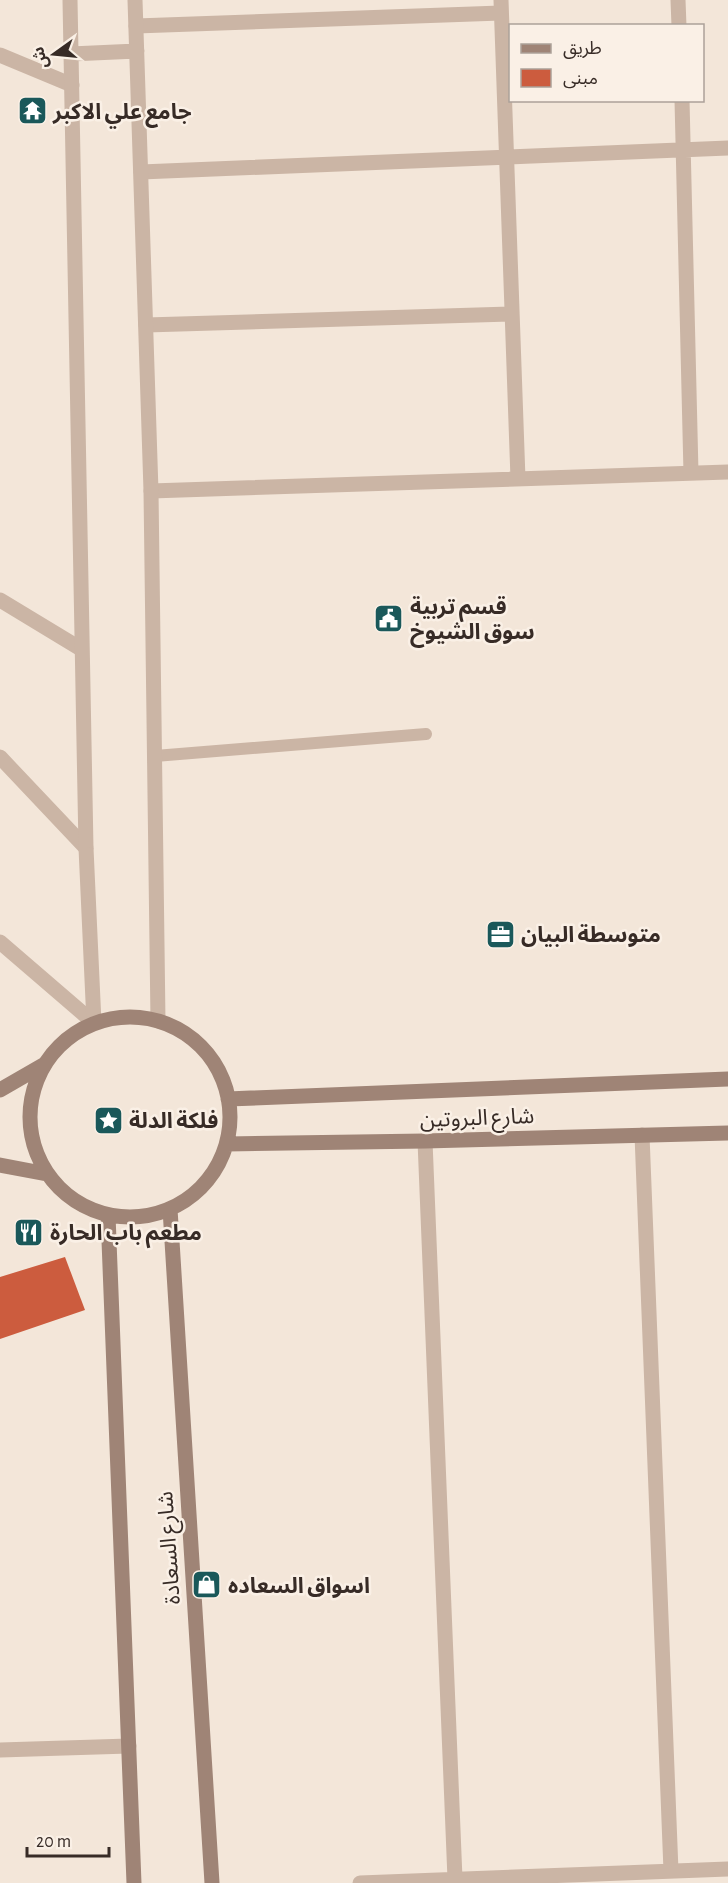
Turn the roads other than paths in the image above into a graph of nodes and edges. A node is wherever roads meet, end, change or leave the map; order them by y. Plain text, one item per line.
1 (70, 0) edge
2 (135, 0) edge
3 (678, 0) edge
4 (501, 7) edge
5 (679, 24) edge
6 (136, 26) junction
7 (137, 51) junction
8 (71, 54) junction
9 (0, 55) edge
10 (72, 85) junction
11 (682, 102) edge
12 (728, 148) edge
13 (683, 150) junction
14 (507, 157) junction
15 (141, 172) junction
16 (512, 315) junction
17 (146, 325) junction
18 (728, 472) edge
19 (691, 473) junction
20 (518, 479) junction
21 (151, 491) junction
22 (0, 600) edge
23 (81, 649) junction
24 (426, 734) dead end
25 (155, 756) junction
26 (0, 757) edge
27 (86, 848) junction
28 (0, 942) edge
29 (158, 1021) junction
30 (94, 1023) junction
31 (45, 1064) junction
32 (728, 1079) edge
33 (0, 1090) edge
34 (228, 1099) junction
35 (728, 1133) edge
36 (642, 1135) junction
37 (424, 1141) junction
38 (227, 1143) junction
39 (0, 1165) edge
40 (47, 1174) junction
41 (170, 1209) junction
42 (108, 1215) junction
43 (129, 1746) junction
44 (0, 1750) edge
45 (728, 1869) edge
46 (671, 1871) junction
47 (455, 1879) junction
48 (134, 1883) edge
49 (212, 1883) edge
50 (360, 1883) edge

1 - 8 street
2 - 6 street
3 - 5 street
4 - 6 street
4 - 14 street
6 - 7 street
7 - 8 street
7 - 15 street
8 - 10 street
9 - 10 street
10 - 23 street
11 - 13 street
12 - 13 street
13 - 14 street
13 - 19 street
14 - 15 street
14 - 16 street
15 - 17 street
16 - 17 street
16 - 20 street
17 - 21 street
18 - 19 street
19 - 20 street
20 - 21 street
21 - 25 street
22 - 23 street
23 - 27 street
24 - 25 lane
25 - 29 street
26 - 27 street
27 - 30 street
28 - 30 street
29 - 30 main road
29 - 34 main road
30 - 31 main road
31 - 33 main road
31 - 40 main road
32 - 34 main road, شارع البروتين
34 - 38 main road
35 - 36 main road, شارع البروتين
36 - 37 main road, شارع البروتين
36 - 46 street
37 - 38 main road, شارع البروتين
37 - 47 street
38 - 41 main road
39 - 40 main road
40 - 42 main road
41 - 42 main road
41 - 49 main road, شارع السعادة
42 - 43 main road, شارع السعادة
43 - 44 street
43 - 48 main road, شارع السعادة
45 - 46 street
46 - 47 street
47 - 50 street

